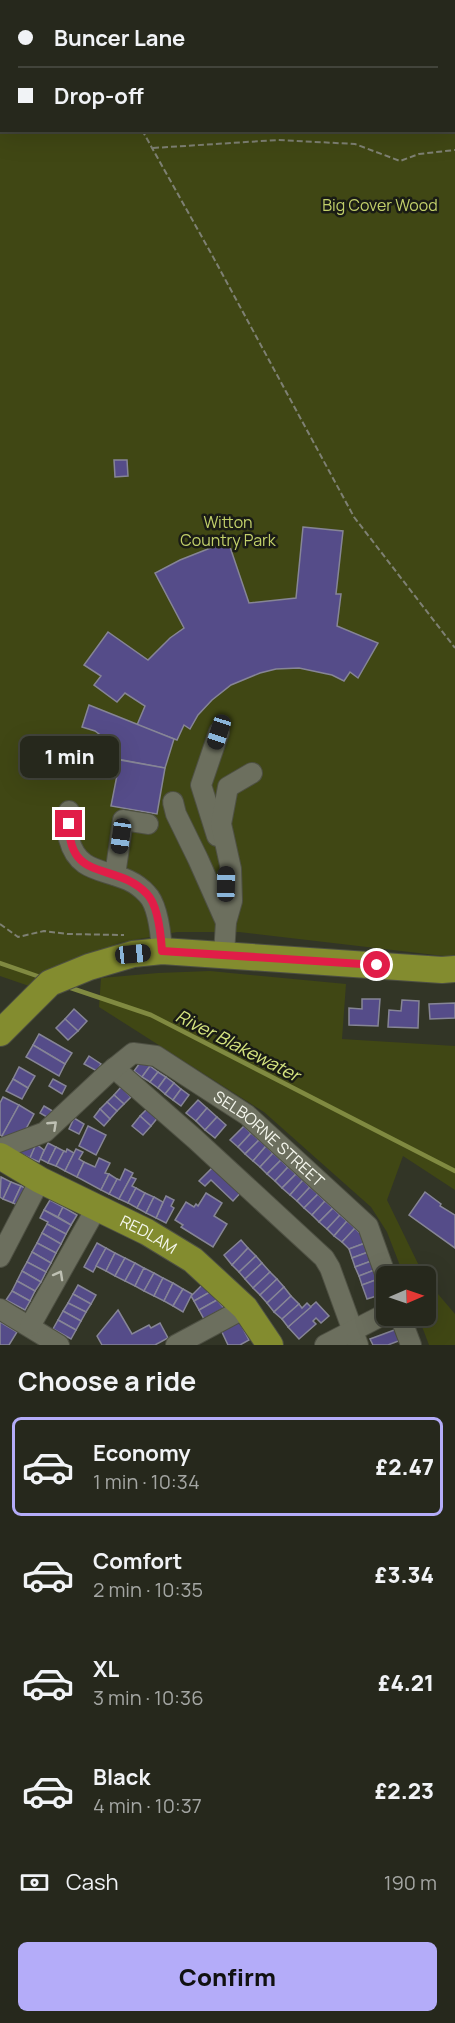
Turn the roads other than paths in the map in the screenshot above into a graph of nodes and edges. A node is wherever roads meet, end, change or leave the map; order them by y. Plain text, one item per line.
1 (219, 732) dead end
2 (252, 773) dead end
3 (173, 802) dead end
4 (69, 811) dead end
5 (148, 824) dead end
6 (116, 874) junction
7 (222, 915) junction
8 (154, 952) junction
9 (224, 954) junction
10 (455, 969) edge
11 (0, 1033) edge
12 (114, 1068) junction
13 (0, 1149) edge
14 (0, 1156) edge
15 (40, 1180) junction
16 (97, 1207) junction
17 (0, 1257) edge
18 (383, 1266) edge
19 (245, 1308) junction
20 (0, 1309) edge
21 (376, 1321) edge
22 (30, 1326) junction
23 (404, 1326) edge
24 (355, 1337) edge
25 (59, 1345) edge
26 (176, 1345) edge
27 (270, 1345) edge
28 (326, 1345) edge
29 (411, 1345) edge

1 - 7 street
2 - 7 street
3 - 7 street
4 - 6 street
5 - 6 street
6 - 8 street
7 - 9 street
8 - 9 main road
8 - 11 main road
9 - 10 main road
13 -> 12 street, SELBORNE STREET
12 - 18 street, SELBORNE STREET
12 - 24 street
14 - 15 main road, REDLAM
15 - 16 main road, REDLAM
15 - 17 street
16 - 19 main road, REDLAM
22 -> 16 street
19 - 26 street
19 - 27 main road, REDLAM
20 - 22 street
21 - 24 street
22 - 25 street
23 - 29 street
24 - 28 street

